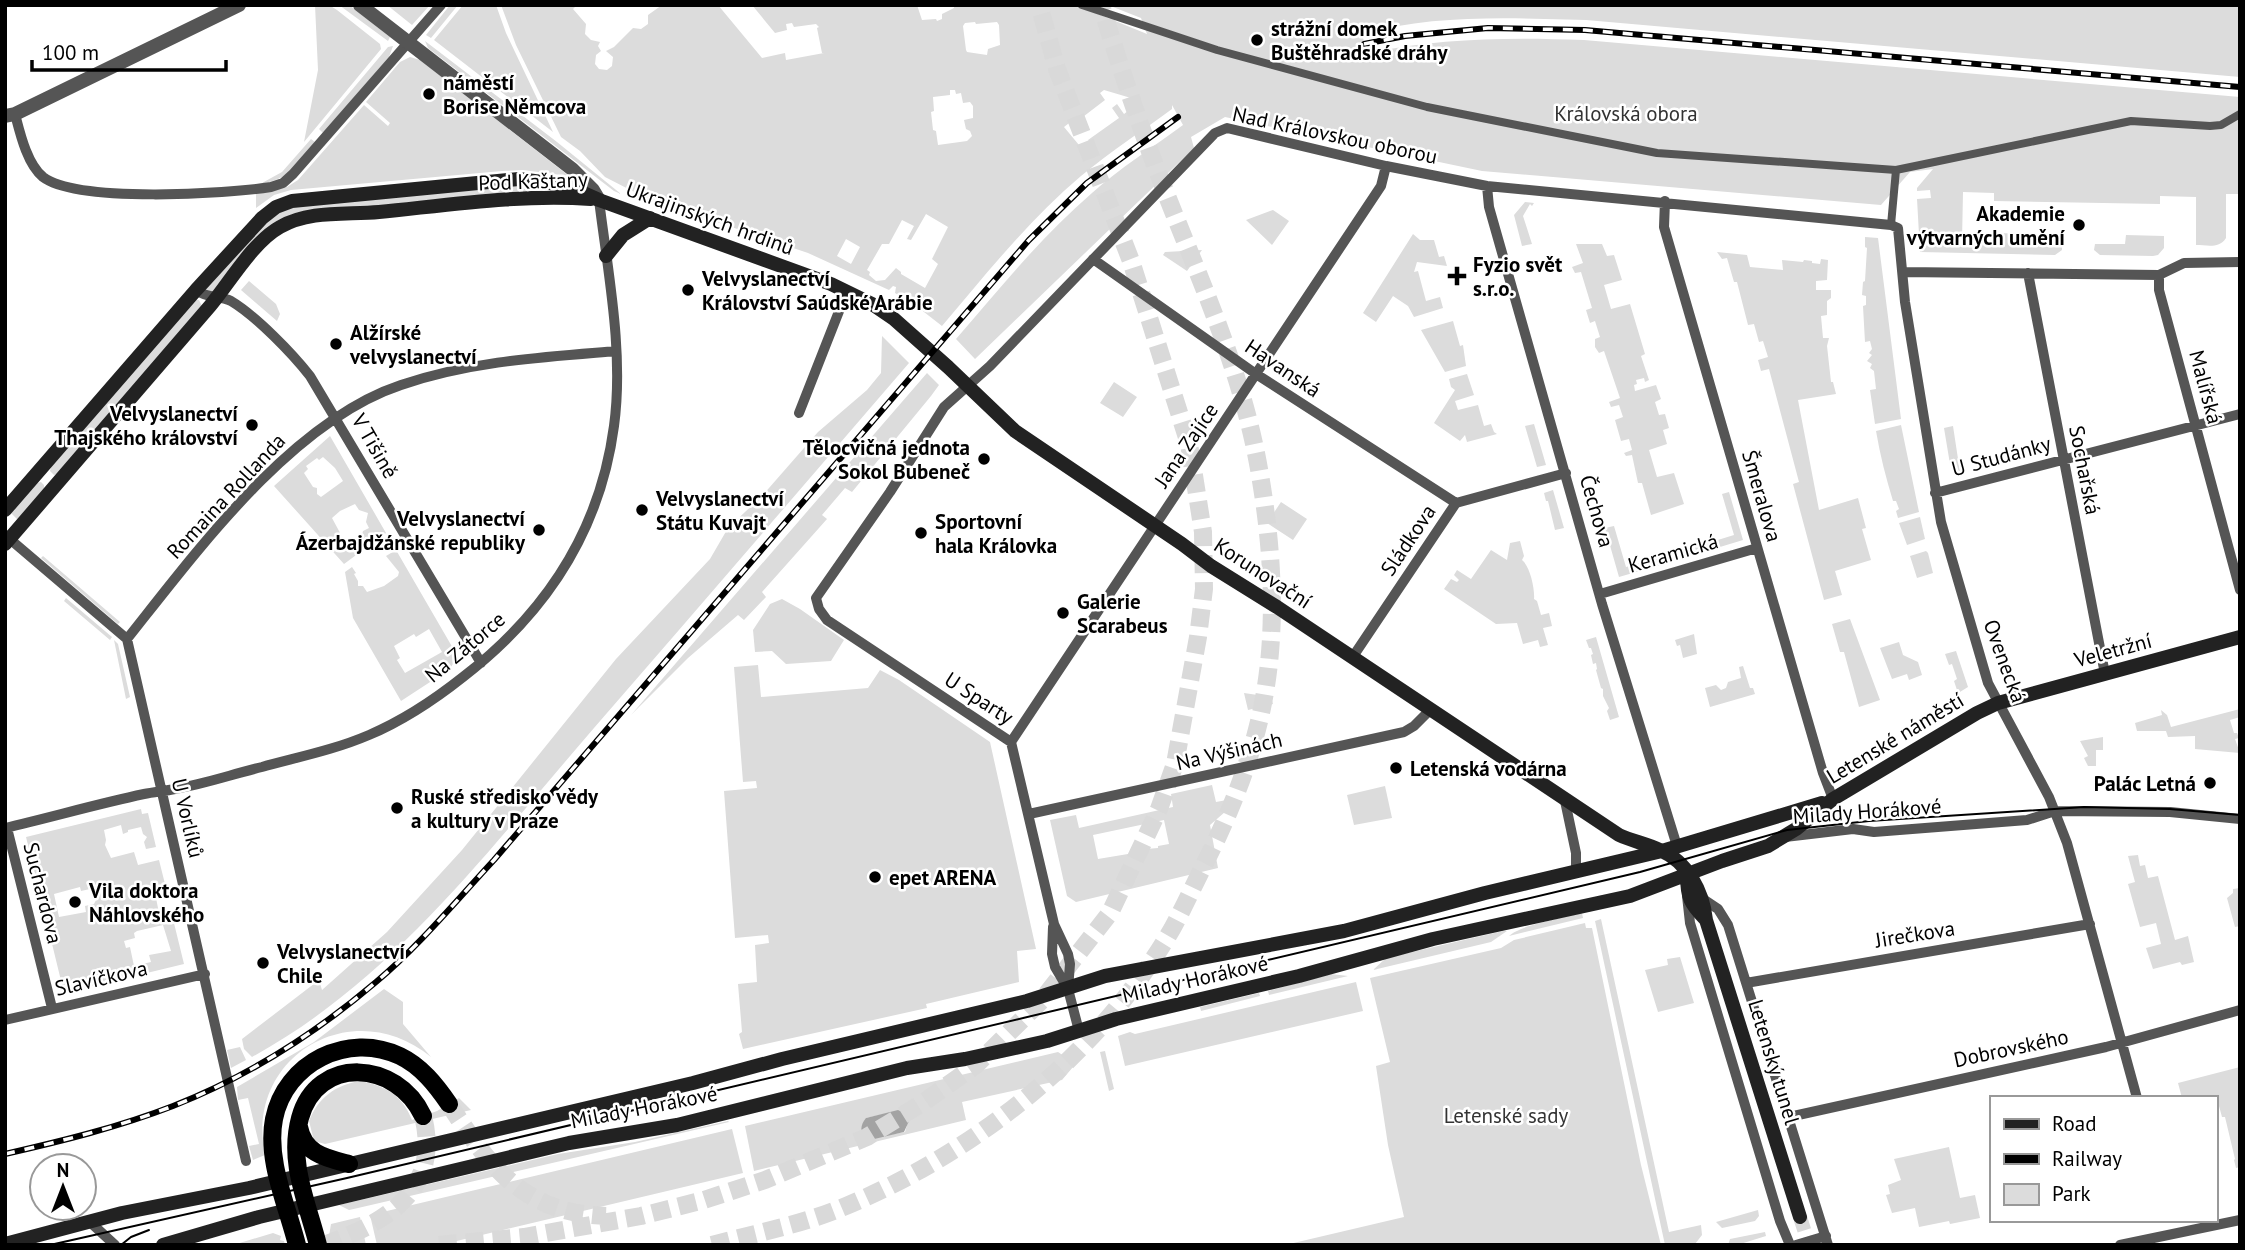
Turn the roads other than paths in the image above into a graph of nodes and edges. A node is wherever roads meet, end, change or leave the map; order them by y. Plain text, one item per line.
1 (239, 5) edge
2 (360, 5) edge
3 (441, 5) edge
4 (1082, 5) edge
5 (409, 42) junction
6 (2240, 114) edge
7 (10, 115) edge
8 (1386, 166) junction
9 (1896, 170) junction
10 (1488, 186) junction
11 (599, 200) junction
12 (1665, 201) junction
13 (650, 218) junction
14 (1891, 225) junction
15 (606, 256) junction
16 (1093, 260) junction
17 (2240, 262) edge
18 (1903, 272) junction
19 (2028, 273) junction
20 (2158, 275) junction
21 (196, 289) junction
22 (847, 291) junction
23 (216, 298) junction
24 (617, 351) junction
25 (948, 367) joint
26 (1256, 374) junction
27 (968, 387) junction
28 (799, 413) dead end
29 (2240, 414) edge
30 (336, 418) junction
31 (2196, 425) junction
32 (2064, 460) junction
33 (1566, 473) junction
34 (1935, 493) junction
35 (1456, 503) junction
36 (5, 510) edge
37 (1155, 526) junction
38 (7, 539) edge
39 (1757, 548) junction
40 (2240, 590) edge
41 (1600, 594) junction
42 (816, 598) joint
43 (2240, 637) edge
44 (127, 639) junction
45 (1352, 658) junction
46 (481, 663) junction
47 (2105, 674) junction
48 (1998, 703) junction
49 (1430, 710) junction
50 (1011, 742) junction
51 (162, 791) junction
52 (1833, 799) junction
53 (1565, 801) junction
54 (2055, 811) junction
55 (1029, 814) junction
56 (2240, 819) edge
57 (6, 828) edge
58 (1783, 838) junction
59 (1676, 846) junction
60 (1662, 850) junction
61 (1576, 872) junction
62 (1688, 874) junction
63 (1687, 894) junction
64 (1703, 899) junction
65 (1706, 920) junction
66 (2090, 924) junction
67 (205, 974) junction
68 (1746, 983) junction
69 (1068, 989) junction
70 (52, 1009) junction
71 (2240, 1010) edge
72 (5, 1020) edge
73 (1079, 1031) junction
74 (2122, 1043) junction
75 (2136, 1096) edge
76 (449, 1104) tunnel mouth
77 (423, 1116) tunnel mouth
78 (1789, 1117) junction
79 (299, 1124) junction
80 (246, 1161) dead end
81 (349, 1164) junction
82 (298, 1176) junction
83 (279, 1181) junction
84 (307, 1205) junction
85 (288, 1210) junction
86 (1800, 1217) tunnel mouth
87 (2240, 1220) edge
88 (2170, 1222) edge
89 (90, 1223) junction
90 (2173, 1233) junction
91 (1827, 1240) edge
92 (5, 1244) edge
93 (116, 1245) edge
94 (163, 1245) edge
95 (297, 1245) edge
96 (318, 1245) edge
97 (1790, 1245) edge
98 (1796, 1245) edge
99 (2120, 1245) edge

1 - 7 street
2 - 5 street
3 - 5 street
4 - 9 street
5 - 7 street
5 - 11 street
6 - 9 street
8 - 10 street, Nad Královskou oborou
8 - 16 street, Nad Královskou oborou
8 - 26 street, Jana Zajíce
9 - 14 street
10 - 12 street, Nad Královskou oborou
10 - 33 street, Čechova
11 - 13 main road, Ukrajinských hrdinů
11 - 15 street, Na Zátorce
11 - 21 main road, Pod Kaštany
11 - 23 main road, Pod Kaštany
12 - 14 street, Nad Královskou oborou
12 - 39 street, Šmeralova
13 - 15 main road
13 - 22 main road, Ukrajinských hrdinů
14 - 18 street, Ovenecká
15 - 24 street, Na Zátorce
16 - 26 street, Havanská
16 - 27 street, Nad Královskou oborou
17 - 20 street
18 - 19 street
18 - 34 street, Ovenecká
19 - 20 street
19 - 32 street, Sochařská
20 - 31 street, Malířská
21 - 23 street, V Tišině
21 - 36 main road, Pod Kaštany
22 - 25 main road, Ukrajinských hrdinů
22 - 28 street
23 - 30 street, V Tišině
23 - 38 main road, Pod Kaštany
24 - 30 street, Romaina Rollanda
24 - 46 street, Na Zátorce
25 - 27 main road, Korunovační
26 - 35 street, Havanská
26 - 37 street, Jana Zajíce
27 - 37 main road, Korunovační
27 - 42 street, Nad Královskou oborou
29 - 31 street, U Studánky
30 - 44 street, Romaina Rollanda
30 - 46 street, V Tišině
31 - 32 street, U Studánky
31 - 40 street, Malířská
32 - 34 street, U Studánky
32 - 47 street, Sochařská
33 - 35 street, Sládkova
33 - 41 street, Čechova
34 - 48 street, Ovenecká
35 - 45 street, Sládkova
37 - 45 main road, Korunovační
37 - 50 street, Jana Zajíce
38 - 44 street
39 - 41 street, Keramická
39 - 52 street, Šmeralova
41 - 59 street, Čechova
42 - 50 street, U Sparty
43 - 47 main road, Veletržní
44 - 51 street, U Vorlíků
45 - 49 main road, Korunovační
46 - 51 street, Na Zátorce
47 - 48 main road, Veletržní
48 - 52 main road, Letenské náměstí
48 - 54 street, Ovenecká
49 - 53 main road, Korunovační
49 - 55 street, Na Výšinách
50 - 55 street, U Sparty
51 - 57 street, Na Zátorce
51 - 67 street, U Vorlíků
52 - 58 main road, Letenské náměstí
52 - 59 main road, Milady Horákové
53 - 60 main road, Korunovační
53 - 61 street
54 - 56 street, Milady Horákové
54 - 58 street, Milady Horákové
54 - 66 street, Ovenecká
55 - 69 street, U Sparty
57 - 70 street, Suchardova
58 - 62 main road, Milady Horákové
59 - 60 main road, Milady Horákové
60 - 61 main road, Milady Horákové
60 - 62 main road, Korunovační
61 - 69 main road, Milady Horákové
62 - 63 main road
62 - 64 main road, Letenský tunel
62 - 73 main road, Milady Horákové
63 - 65 main road, Letenský tunel
63 - 97 street
64 - 65 main road, Letenský tunel
64 - 68 street
65 - 86 main road, Letenský tunel
66 - 68 street, Jirečkova
66 - 74 street, Ovenecká
67 - 70 street, Slavíčkova
67 - 80 street, U Vorlíků
68 - 78 street
69 - 73 street, U Sparty
69 - 81 main road, Milady Horákové
70 - 72 street, Slavíčkova
71 - 74 street, Dobrovského
73 - 84 main road, Milady Horákové
74 - 75 street, Ovenecká
74 - 78 street, Dobrovského
76 - 83 highway
77 - 79 highway
78 - 91 street
79 - 81 highway
79 - 82 highway
81 - 82 main road, Milady Horákové
82 - 83 main road, Milady Horákové
82 - 84 highway
83 - 85 highway
83 - 89 main road, Milady Horákové
84 - 85 main road, Milady Horákové
84 - 96 highway
85 - 94 main road, Milady Horákové
85 - 95 highway
87 - 90 street
88 - 90 street
89 - 92 main road, Milady Horákové
89 - 93 street
90 - 99 street
91 - 98 street

